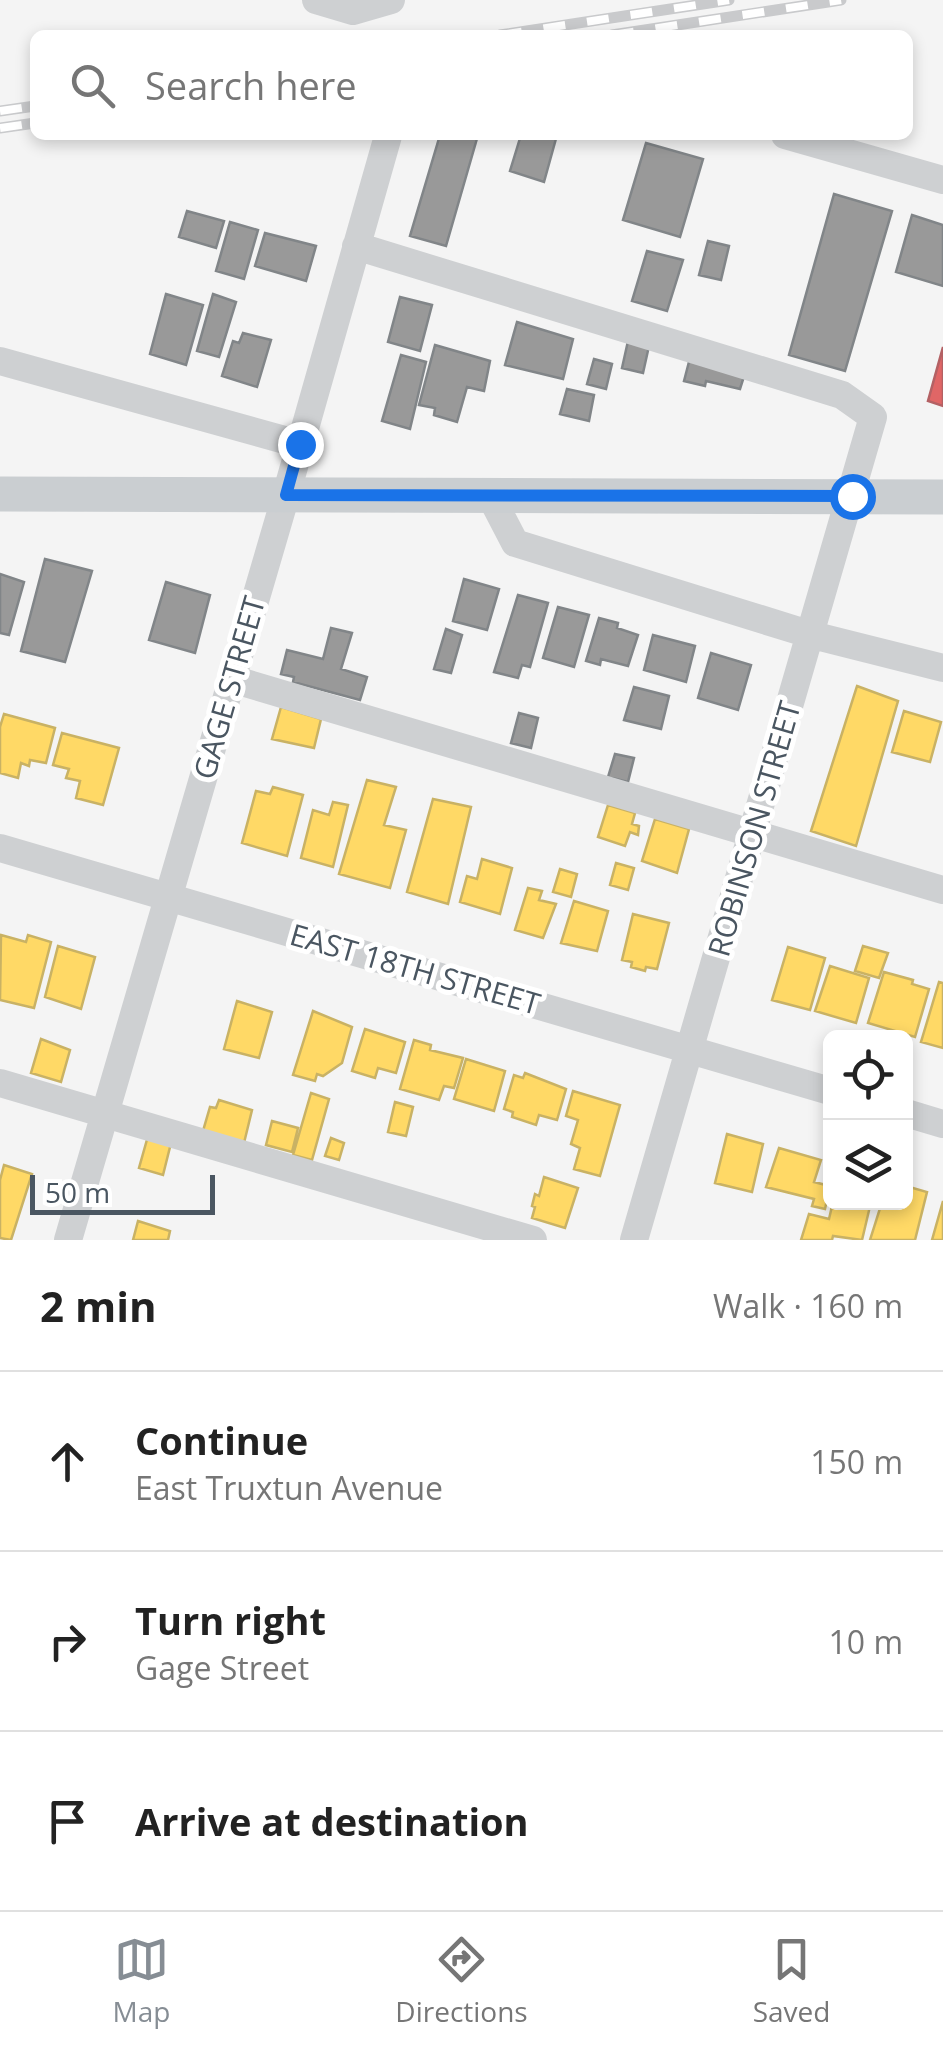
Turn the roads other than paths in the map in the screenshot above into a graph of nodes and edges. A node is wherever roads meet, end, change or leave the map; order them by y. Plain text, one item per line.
1 (316, 0) edge
2 (388, 1) edge
3 (387, 140) edge
4 (803, 140) edge
5 (943, 180) edge
6 (356, 246) junction
7 (0, 361) edge
8 (300, 444) junction
9 (0, 494) edge
10 (286, 495) junction
11 (490, 495) junction
12 (852, 496) junction
13 (943, 497) edge
14 (812, 636) junction
15 (943, 668) edge
16 (232, 680) junction
17 (753, 835) junction
18 (0, 848) edge
19 (943, 890) edge
20 (168, 898) junction
21 (690, 1050) junction
22 (0, 1084) edge
23 (823, 1089) edge
24 (105, 1114) junction
25 (913, 1115) edge
26 (943, 1124) edge
27 (68, 1240) edge
28 (532, 1240) edge
29 (634, 1240) edge

1 - 2 street
3 - 6 street, GAGE STREET
4 - 5 street
6 - 8 street, GAGE STREET
6 - 12 street, ROBINSON STREET
7 - 8 street
8 - 10 street, GAGE STREET
9 - 10 main road
10 - 11 main road
10 - 16 street, GAGE STREET
11 - 12 main road
11 - 14 street
12 - 13 main road
12 - 14 street, ROBINSON STREET
14 - 15 street
14 - 17 street, ROBINSON STREET
16 - 17 street
16 - 20 street, GAGE STREET
17 - 19 street
17 - 21 street, ROBINSON STREET
18 - 20 street, EAST 18TH STREET
20 - 21 street, EAST 18TH STREET
20 - 24 street, GAGE STREET
21 - 23 street, EAST 18TH STREET
21 - 29 street, ROBINSON STREET
22 - 24 street
24 - 27 street, GAGE STREET
24 - 28 street
25 - 26 street

